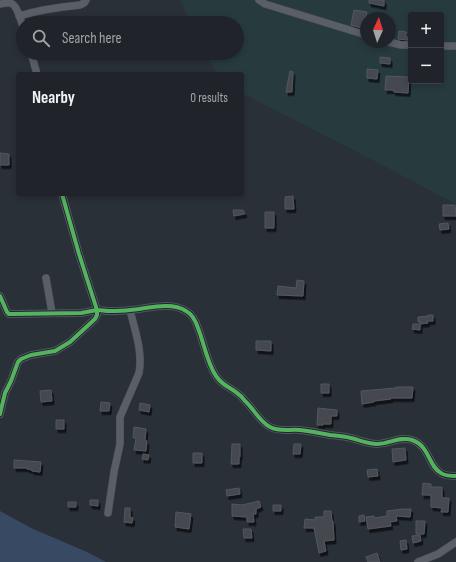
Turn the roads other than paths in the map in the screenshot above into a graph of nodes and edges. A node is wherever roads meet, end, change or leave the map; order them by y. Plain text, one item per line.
1 (86, 0) edge
2 (259, 0) edge
3 (3, 3) edge
4 (19, 16) joint
5 (360, 33) edge
6 (396, 44) edge
7 (408, 45) edge
8 (444, 46) edge
9 (456, 46) edge
10 (33, 60) edge
11 (36, 72) edge
12 (63, 196) edge
13 (46, 278) dead end
14 (0, 296) edge
15 (97, 310) junction
16 (130, 310) junction
17 (52, 313) junction
18 (0, 414) edge
19 (456, 476) edge
20 (108, 513) dead end
21 (456, 542) edge
22 (418, 562) edge

1 - 4 street
2 - 5 street
3 - 4 street
6 - 7 street
8 - 9 street
10 - 11 street
12 - 15 street
13 - 17 street
14 - 17 street
15 - 16 street
15 - 17 street
15 - 18 street
16 - 19 street
16 - 20 street
21 - 22 street

